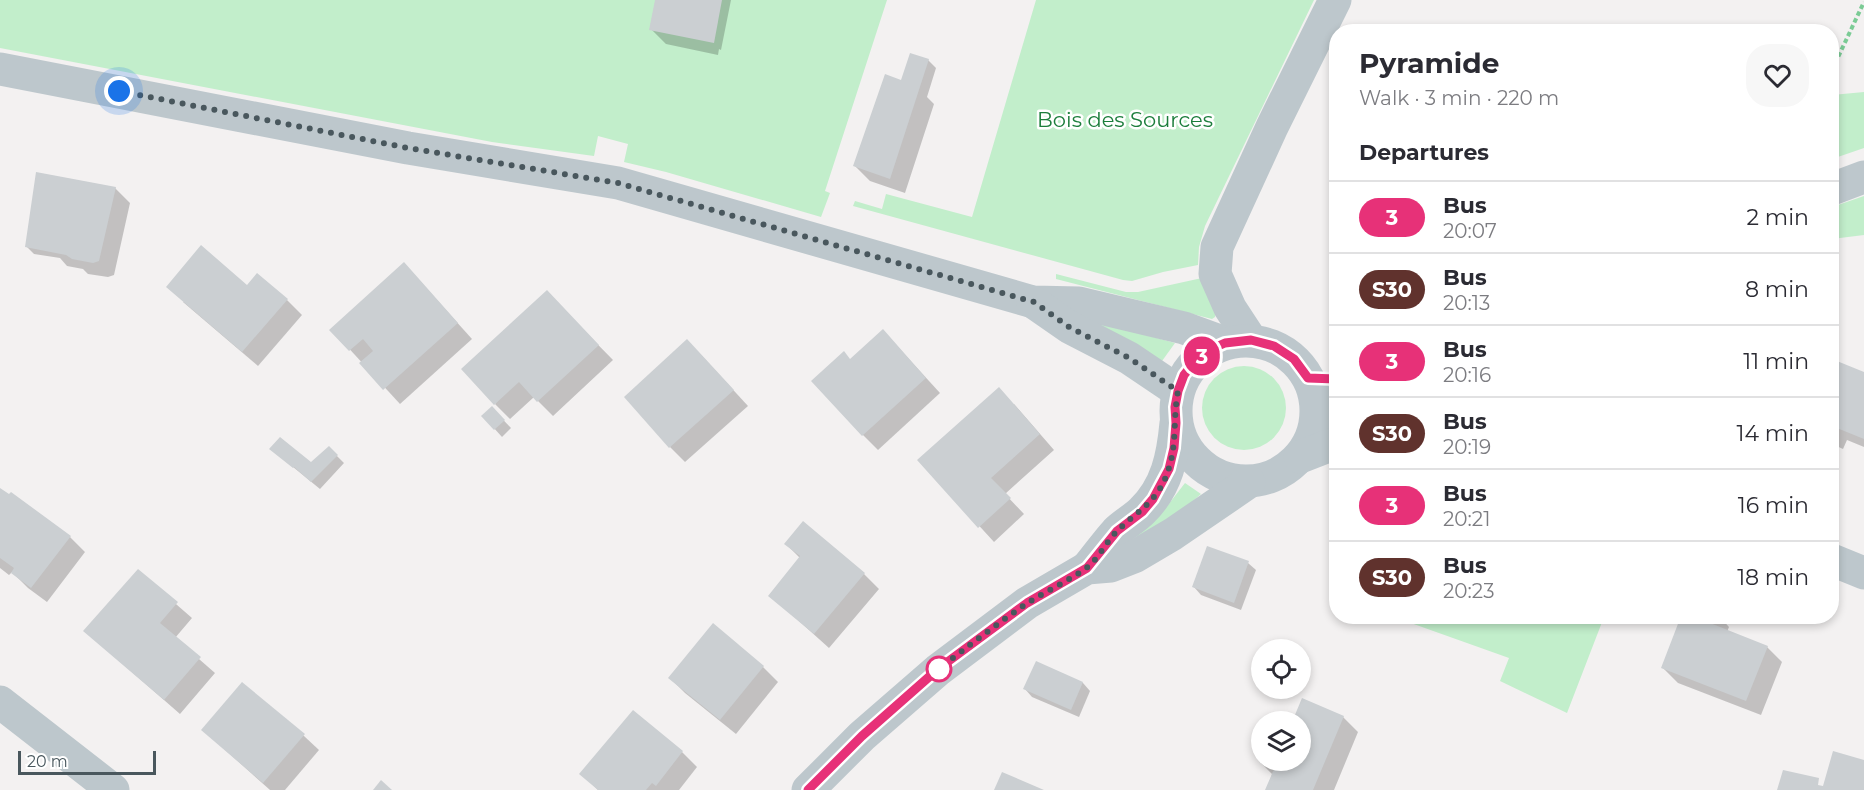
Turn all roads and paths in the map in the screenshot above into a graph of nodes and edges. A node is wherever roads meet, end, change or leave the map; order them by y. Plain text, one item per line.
1 (1335, 0) edge
2 (1864, 2) edge
3 (1839, 55) edge
4 (0, 69) edge
5 (1864, 177) edge
6 (1839, 186) edge
7 (1034, 302) junction
8 (1238, 341) junction
9 (1322, 378) edge
10 (1177, 407) junction
11 (1329, 445) edge
12 (1300, 457) junction
13 (1249, 482) junction
14 (1839, 563) edge
15 (1087, 568) junction
16 (1864, 573) edge
17 (0, 702) edge
18 (113, 790) edge
19 (808, 790) edge

1 - 8 street
2 - 3 path
4 - 7 street
5 - 6 street
7 - 8 street
7 - 10 street
8 - 9 street
8 - 10 street
9 - 12 street
10 - 13 street
10 - 15 street
11 - 12 street
12 - 13 street
13 - 15 street
14 - 16 street
15 - 19 street
17 - 18 street

